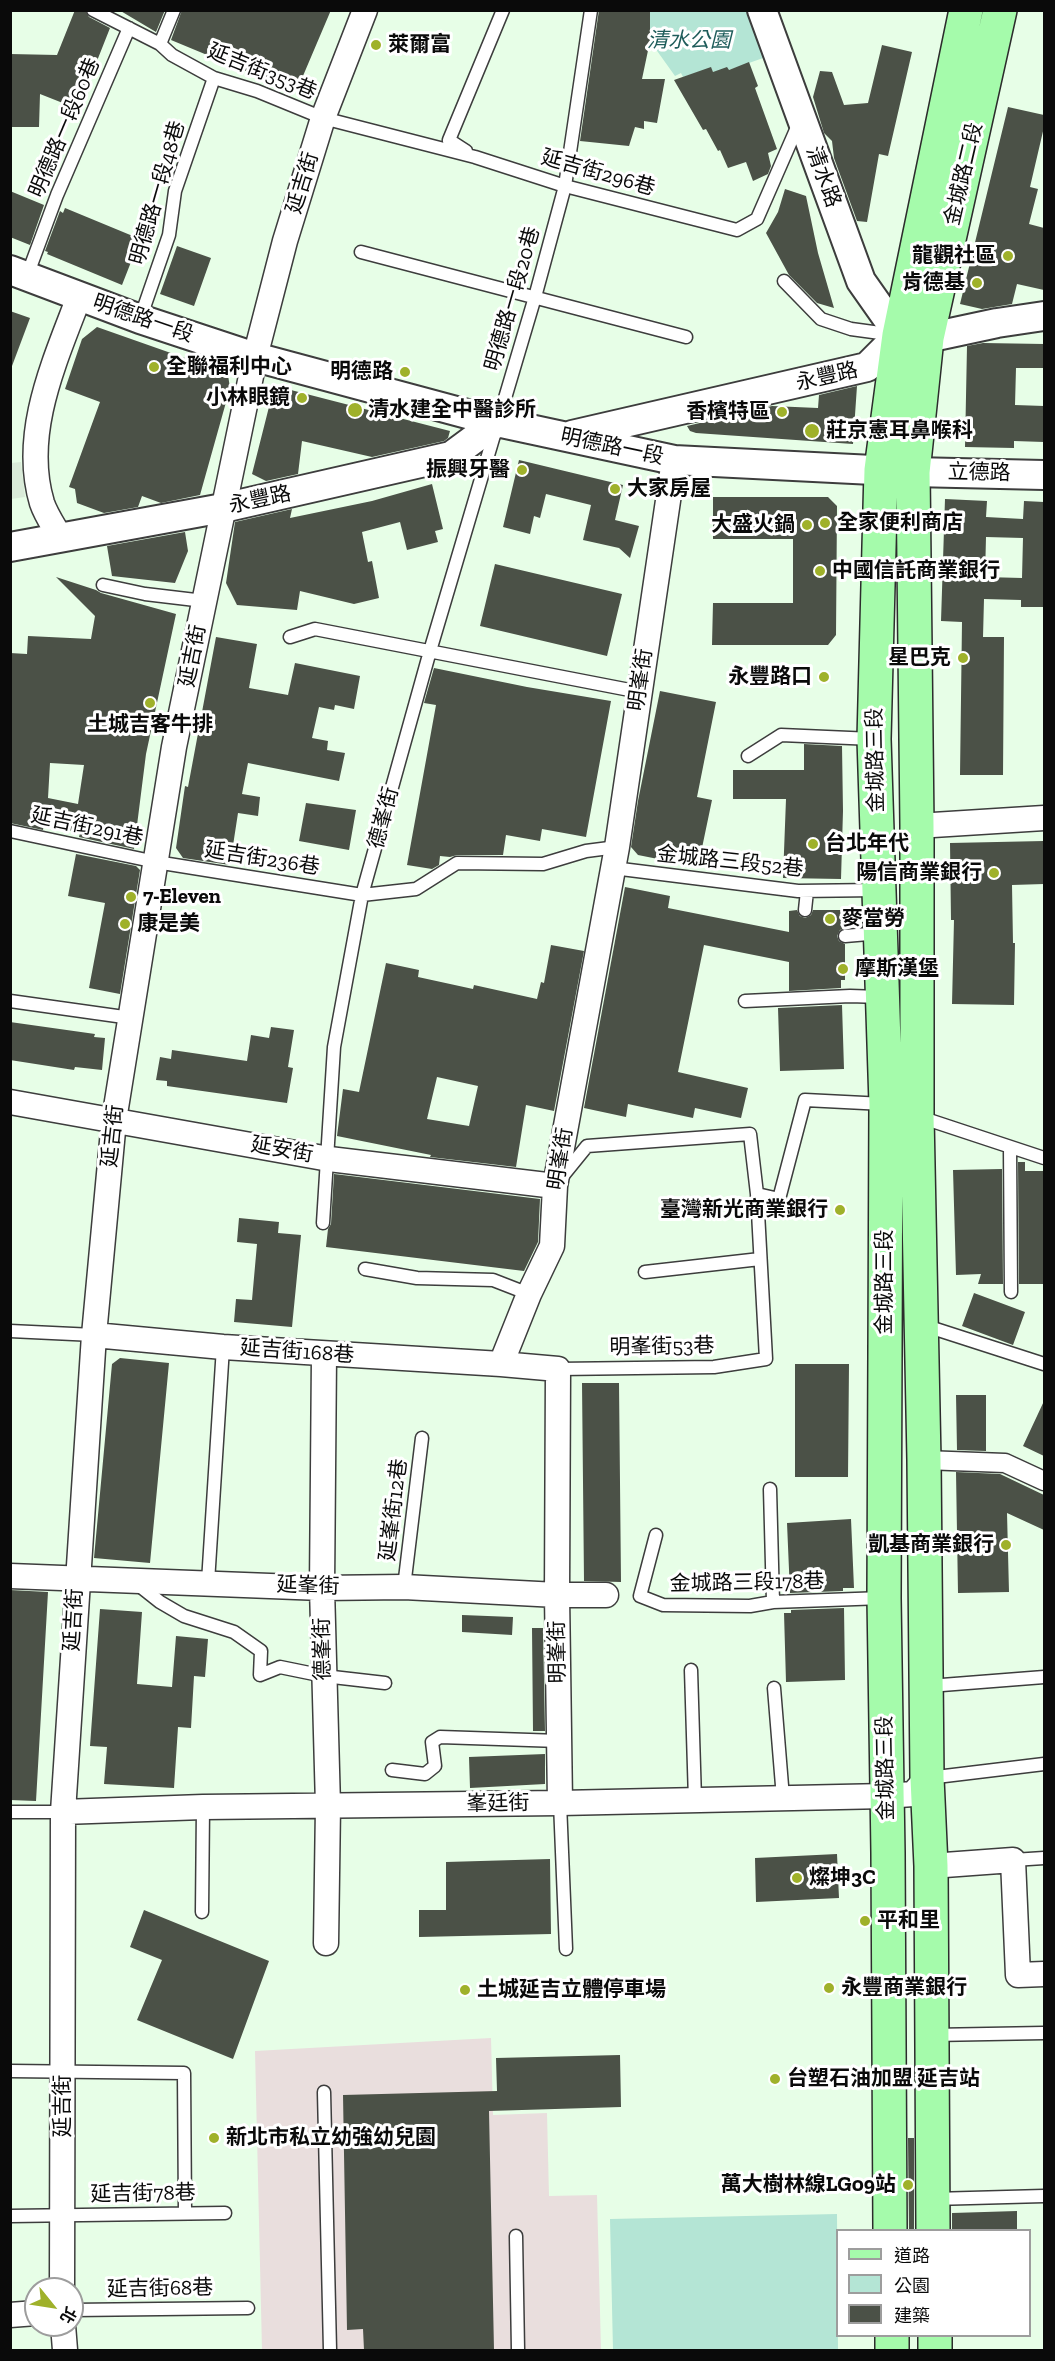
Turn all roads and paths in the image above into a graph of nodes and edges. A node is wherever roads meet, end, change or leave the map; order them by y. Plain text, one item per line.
1 (93, 10) edge
2 (174, 10) edge
3 (503, 10) edge
4 (591, 10) edge
5 (762, 10) edge
6 (966, 10) edge
7 (1000, 10) edge
8 (360, 12) edge
9 (129, 28) junction
10 (160, 44) junction
11 (214, 78) junction
12 (323, 117) junction
13 (801, 119) junction
14 (475, 157) junction
15 (565, 186) junction
16 (361, 252) dead end
17 (19, 273) edge
18 (784, 281) dead end
19 (79, 297) junction
20 (535, 297) junction
21 (1044, 316) edge
22 (140, 319) junction
23 (913, 336) junction
24 (686, 337) dead end
25 (255, 357) junction
26 (497, 422) junction
27 (563, 437) junction
28 (674, 460) junction
29 (881, 470) junction
30 (913, 472) junction
31 (1044, 475) edge
32 (223, 508) junction
33 (62, 539) junction
34 (17, 552) edge
35 (103, 585) dead end
36 (204, 601) junction
37 (290, 637) dead end
38 (430, 651) junction
39 (640, 692) junction
40 (874, 739) junction
41 (748, 756) dead end
42 (1044, 818) edge
43 (917, 826) junction
44 (10, 831) edge
45 (615, 858) junction
46 (156, 862) junction
47 (879, 890) junction
48 (807, 891) junction
49 (362, 895) junction
50 (805, 910) dead end
51 (880, 933) junction
52 (845, 936) dead end
53 (882, 997) junction
54 (10, 1001) edge
55 (745, 1001) dead end
56 (131, 1018) junction
57 (10, 1102) edge
58 (902, 1110) junction
59 (114, 1120) junction
60 (1010, 1147) junction
61 (1044, 1158) edge
62 (329, 1159) junction
63 (555, 1186) junction
64 (757, 1194) junction
65 (323, 1223) dead end
66 (760, 1259) junction
67 (365, 1269) dead end
68 (645, 1272) dead end
69 (1011, 1292) dead end
70 (529, 1294) junction
71 (922, 1324) junction
72 (10, 1331) edge
73 (94, 1335) junction
74 (223, 1347) junction
75 (324, 1355) junction
76 (501, 1364) junction
77 (1044, 1364) edge
78 (558, 1369) junction
79 (422, 1438) dead end
80 (924, 1460) junction
81 (1044, 1481) edge
82 (770, 1489) dead end
83 (656, 1535) dead end
84 (10, 1576) edge
85 (76, 1579) junction
86 (134, 1581) junction
87 (208, 1582) junction
88 (404, 1587) junction
89 (322, 1588) junction
90 (557, 1595) junction
91 (606, 1595) dead end
92 (884, 1598) junction
93 (773, 1602) junction
94 (690, 1670) dead end
95 (324, 1676) junction
96 (1044, 1677) edge
97 (385, 1683) dead end
98 (928, 1686) junction
99 (774, 1688) dead end
100 (559, 1741) junction
101 (1044, 1764) edge
102 (392, 1770) dead end
103 (927, 1778) junction
104 (886, 1796) junction
105 (783, 1798) junction
106 (695, 1800) junction
107 (560, 1803) junction
108 (328, 1806) junction
109 (204, 1807) junction
110 (10, 1812) edge
111 (63, 1812) junction
112 (1044, 1858) edge
113 (1013, 1860) junction
114 (931, 1866) junction
115 (202, 1912) dead end
116 (326, 1943) dead end
117 (566, 1949) dead end
118 (1044, 1974) edge
119 (1044, 2033) edge
120 (932, 2035) junction
121 (10, 2071) edge
122 (63, 2072) junction
123 (324, 2092) dead end
124 (1044, 2196) edge
125 (185, 2213) junction
126 (225, 2213) dead end
127 (62, 2215) junction
128 (933, 2215) edge
129 (10, 2216) edge
130 (890, 2229) edge
131 (516, 2236) dead end
132 (62, 2277) edge
133 (248, 2308) dead end
134 (84, 2310) edge
135 (330, 2350) edge
136 (518, 2350) edge

1 - 9 lane, 延吉街353巷
2 - 10 lane
3 - 14 lane
4 - 15 lane, 明德路一段20巷
5 - 13 street, 清水路
6 - 23 main road, 金城路二段
7 - 23 main road, 金城路二段
8 - 12 street, 延吉街
9 - 10 lane, 延吉街353巷
9 - 17 lane, 明德路一段60巷
10 - 11 lane, 延吉街353巷
11 - 12 lane, 延吉街353巷
11 - 22 lane, 明德路一段48巷
12 - 14 lane, 延吉街296巷
12 - 25 street, 延吉街
13 - 15 lane, 延吉街296巷
13 - 23 street, 清水路
14 - 15 lane, 延吉街296巷
15 - 20 lane, 明德路一段20巷
16 - 20 lane
17 - 19 street, 明德路一段
18 - 23 lane
19 - 22 street, 明德路一段
19 - 33 street
20 - 24 lane
20 - 26 lane, 明德路一段20巷
21 - 23 street
22 - 25 street, 明德路一段
23 - 27 street, 永豐路
23 - 29 main road, 金城路三段
23 - 30 main road, 金城路三段
25 - 26 street, 明德路一段
25 - 32 street, 延吉街
26 - 27 street, 明德路一段
26 - 32 street, 永豐路
26 - 38 lane, 德峯街
27 - 28 street, 明德路一段
28 - 29 street, 明德路一段
28 - 39 street, 明峯街
29 - 30 street, 明德路一段
29 - 40 main road, 金城路三段
30 - 31 street, 立德路
30 - 43 main road, 金城路三段
32 - 33 street, 永豐路
32 - 36 street, 延吉街
33 - 34 street, 永豐路
35 - 36 lane
36 - 46 street, 延吉街
37 - 38 lane
38 - 39 lane
38 - 49 lane, 德峯街
39 - 45 street, 明峯街
40 - 41 lane
40 - 47 main road, 金城路三段
42 - 43 street
43 - 58 main road, 金城路三段
44 - 46 lane, 延吉街291巷
45 - 48 lane, 金城路三段52巷
45 - 49 lane, 金城路三段52巷
45 - 63 street, 明峯街
46 - 49 lane, 延吉街236巷
46 - 56 street, 延吉街
47 - 48 lane, 金城路三段52巷
47 - 51 main road, 金城路三段
48 - 50 lane
49 - 62 lane, 德峯街
51 - 52 lane
51 - 53 main road, 金城路三段
53 - 55 lane
53 - 58 main road, 金城路三段
54 - 56 lane
56 - 59 street, 延吉街
57 - 59 street, 延安街
58 - 60 lane
58 - 64 lane
58 - 71 main road, 金城路三段
58 - 92 main road, 金城路三段
59 - 62 street, 延安街
59 - 73 street, 延吉街
60 - 61 lane
60 - 69 lane
62 - 63 street, 延安街
62 - 65 lane, 德峯街
63 - 64 lane
63 - 70 street, 明峯街
64 - 66 lane
66 - 68 lane
66 - 78 lane, 明峯街53巷
67 - 70 lane
70 - 76 street, 明峯街
71 - 77 lane
71 - 80 main road, 金城路三段
72 - 73 lane
73 - 74 street, 延吉街168巷
73 - 85 street, 延吉街
74 - 75 street, 延吉街168巷
74 - 87 lane
75 - 76 street, 延吉街168巷
75 - 89 street, 德峯街
76 - 78 street
78 - 90 street, 明峯街
79 - 88 lane, 延峯街12巷
80 - 81 street
80 - 98 main road, 金城路三段
82 - 93 lane
83 - 93 lane, 金城路三段178巷
84 - 85 street, 延峯街
85 - 86 street, 延峯街
85 - 111 street, 延吉街
86 - 87 street, 延峯街
86 - 95 lane
87 - 89 street, 延峯街
88 - 89 street, 延峯街
88 - 90 street, 延峯街
89 - 95 street, 德峯街
90 - 91 street, 延峯街
90 - 100 street, 明峯街
92 - 93 lane, 金城路三段178巷
92 - 104 main road, 金城路三段
94 - 106 lane
95 - 97 lane
95 - 108 street, 德峯街
96 - 98 lane
98 - 103 main road, 金城路三段
99 - 105 lane
100 - 102 lane
100 - 107 street, 明峯街
101 - 103 lane
103 - 104 street, 峯廷街
103 - 114 main road, 金城路三段
104 - 105 street, 峯廷街
104 - 130 main road, 金城路三段
105 - 106 street, 峯廷街
106 - 107 street, 峯廷街
107 - 108 street, 峯廷街
107 - 117 lane
108 - 109 street, 峯廷街
108 - 116 street, 德峯街
109 - 111 street, 峯廷街
109 - 115 lane
110 - 111 lane
111 - 122 street, 延吉街
112 - 113 lane
113 - 114 street
113 - 118 street
114 - 120 main road, 金城路三段
119 - 120 lane
120 - 128 main road, 金城路三段
121 - 122 lane
122 - 125 lane
122 - 127 street, 延吉街
123 - 135 lane
124 - 128 lane
125 - 126 lane, 延吉街78巷
125 - 127 lane, 延吉街78巷
127 - 129 lane, 延吉街78巷
127 - 132 street, 延吉街
131 - 136 lane
133 - 134 lane, 延吉街68巷

